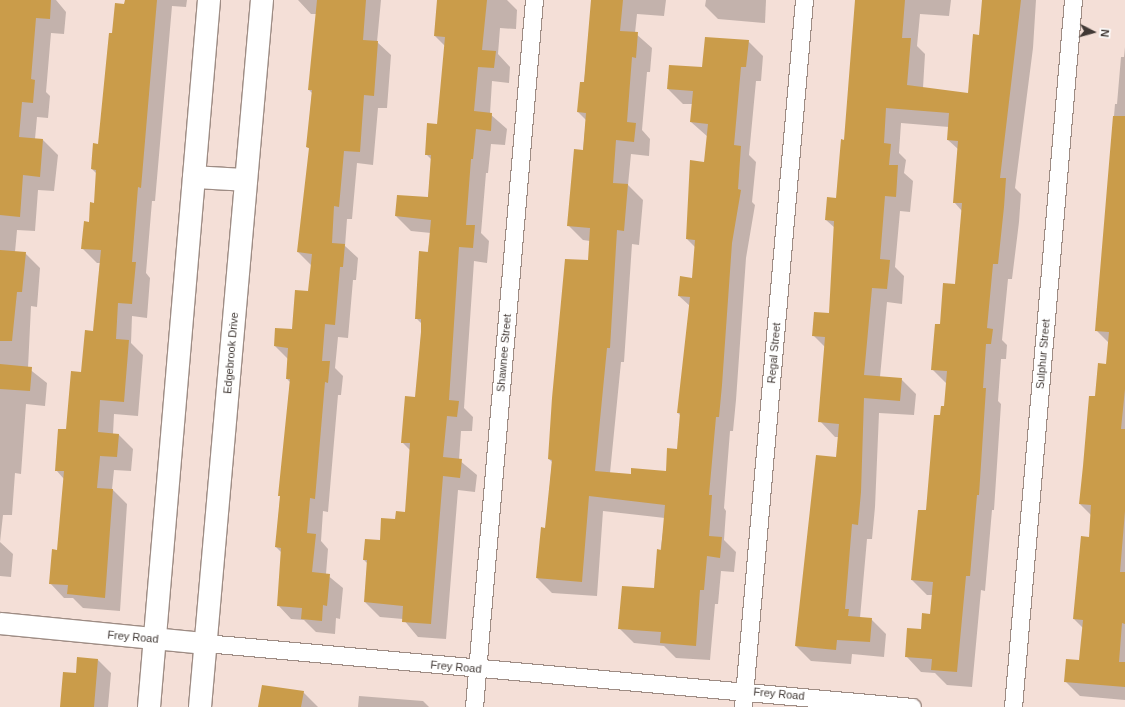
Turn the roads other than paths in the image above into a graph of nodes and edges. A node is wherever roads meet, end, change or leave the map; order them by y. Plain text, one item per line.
1 (209, 0) edge
2 (262, 0) edge
3 (534, 0) edge
4 (804, 0) edge
5 (1073, 0) edge
6 (194, 177) junction
7 (246, 180) junction
8 (0, 623) edge
9 (153, 639) junction
10 (205, 642) junction
11 (477, 669) junction
12 (744, 699) edge
13 (149, 707) edge
14 (200, 707) edge
15 (474, 707) edge
16 (912, 707) edge
17 (1013, 707) edge

1 - 6 main road
2 - 7 main road, Edgebrook Drive
3 - 11 street, Shawnee Street
4 - 12 street, Regal Street
5 - 17 street, Sulphur Street
6 - 7 main road
6 - 9 main road
7 - 10 main road, Edgebrook Drive
8 - 9 street, Frey Road
9 - 10 street, Frey Road
9 - 13 main road
10 - 11 street, Frey Road
10 - 14 main road, Edgebrook Drive
11 - 12 street, Frey Road
11 - 15 street, Shawnee Street
12 - 16 street, Frey Road

